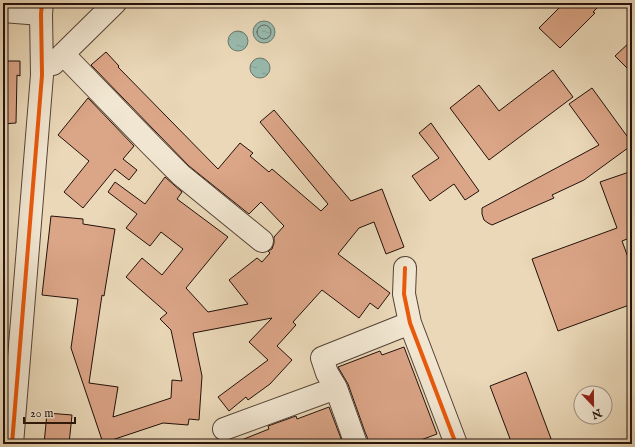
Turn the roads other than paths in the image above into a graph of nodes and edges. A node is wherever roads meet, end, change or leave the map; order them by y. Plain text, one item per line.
1 (115, 3) edge
2 (42, 9) edge
3 (3, 11) edge
4 (63, 54) junction
5 (42, 75) junction
6 (262, 241) dead end
7 (405, 268) dead end
8 (410, 323) junction
9 (331, 380) junction
10 (224, 430) dead end
11 (12, 444) edge
12 (356, 444) edge
13 (456, 444) edge

1 - 4 street
2 - 3 street
2 - 5 street
4 - 5 street
4 - 6 street
5 - 11 street
7 - 8 street
8 - 9 street
8 - 13 street
9 - 10 street
9 - 12 street

